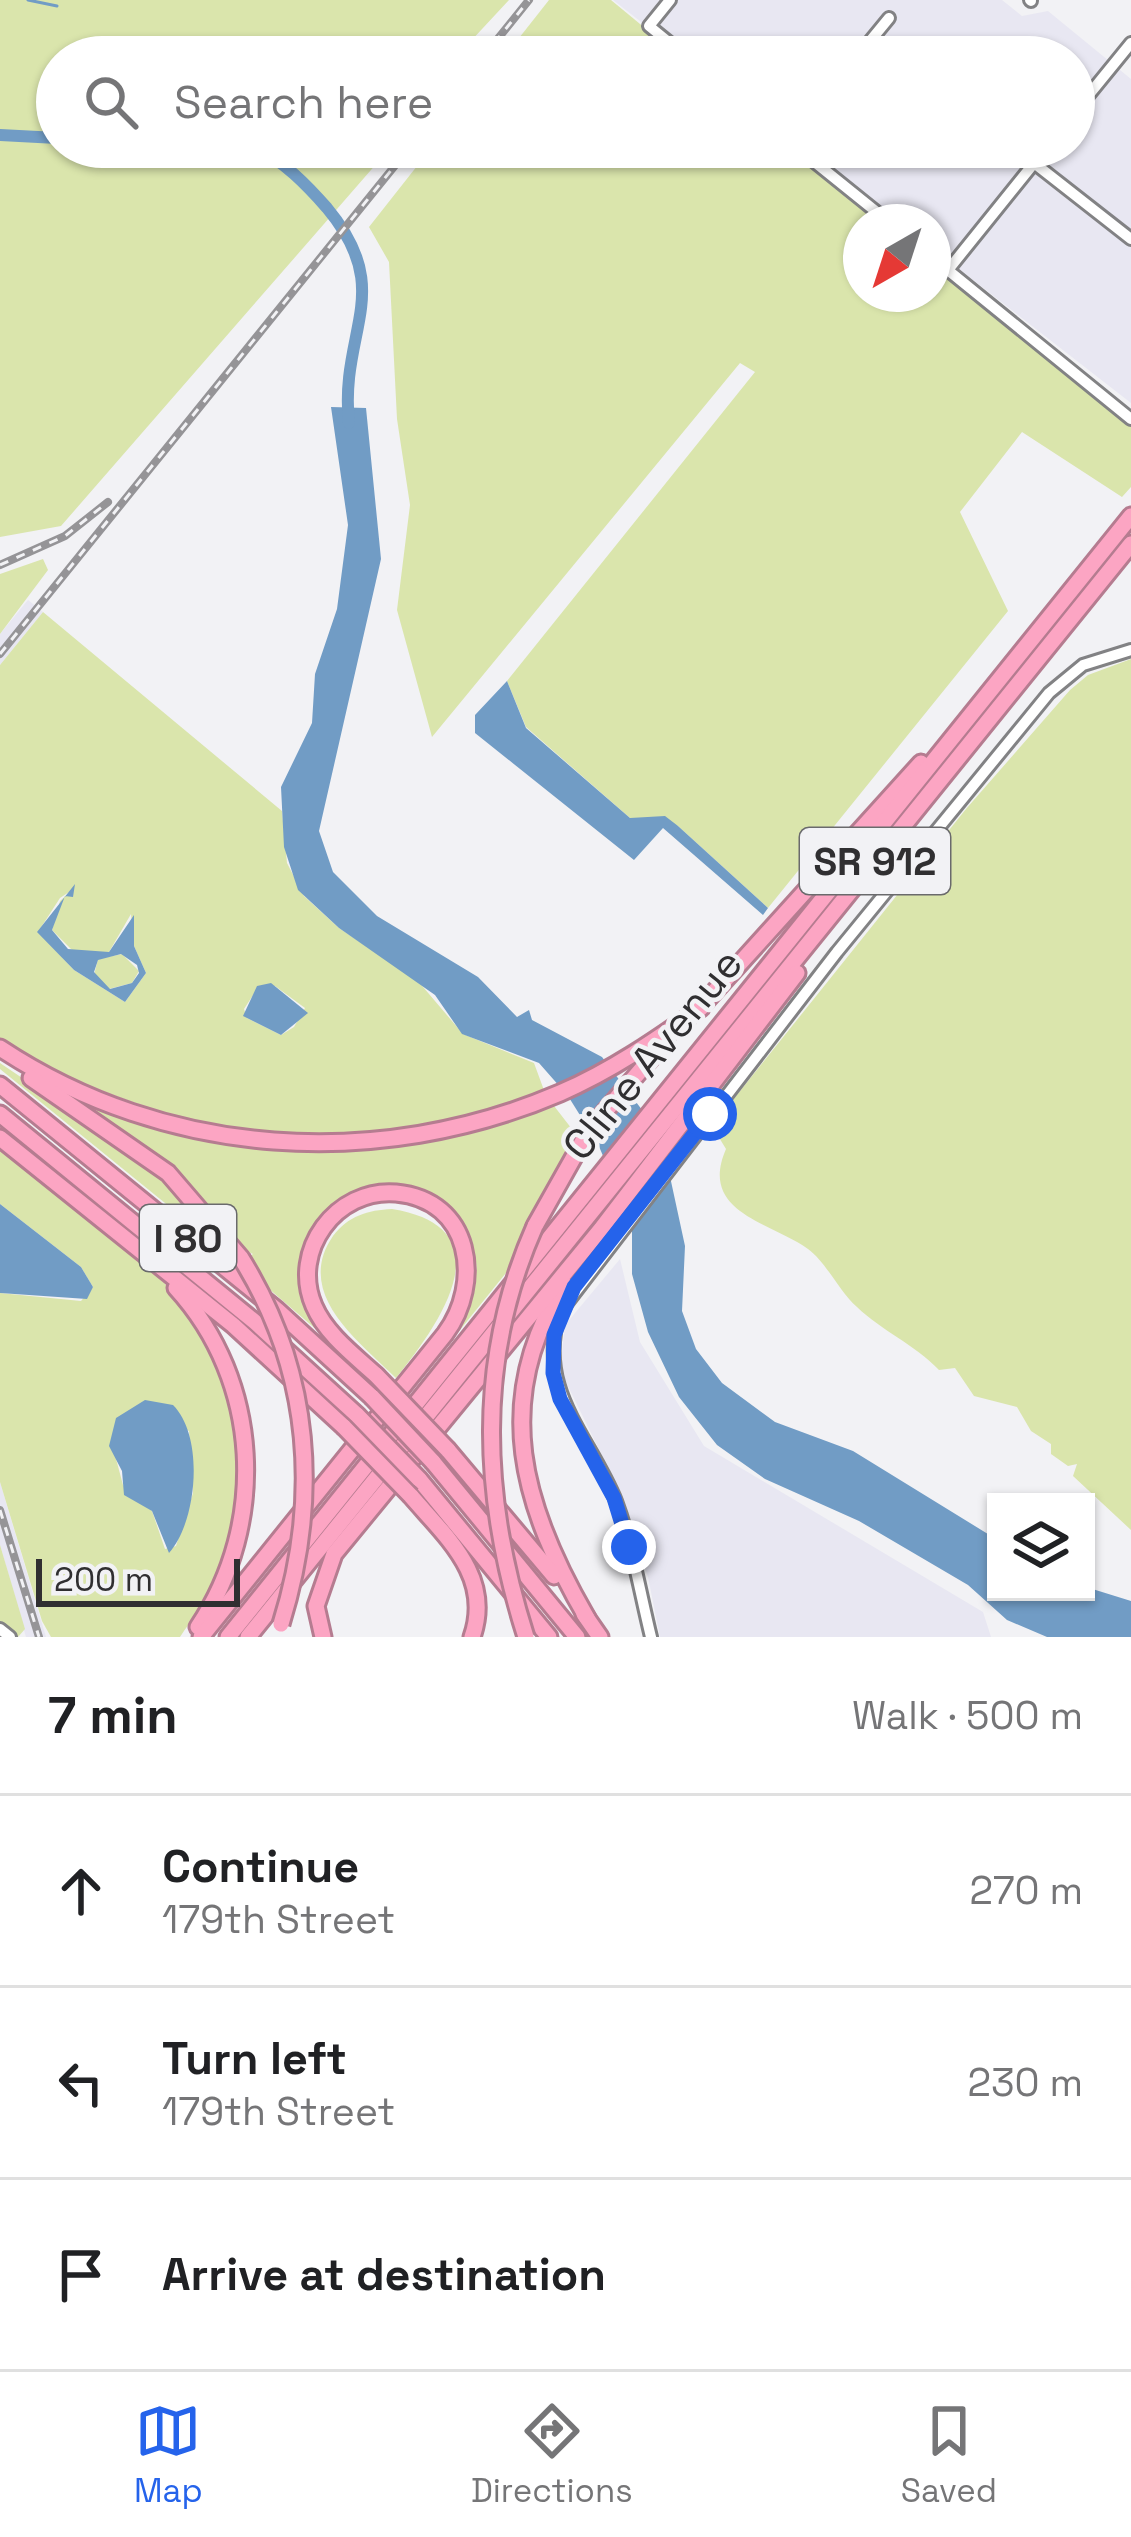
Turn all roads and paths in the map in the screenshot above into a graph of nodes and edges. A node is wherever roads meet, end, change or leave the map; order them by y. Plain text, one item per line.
1 (670, 0) edge
2 (889, 17) dead end
3 (661, 36) edge
4 (874, 36) edge
5 (1131, 43) edge
6 (1095, 87) edge
7 (822, 168) edge
8 (1030, 168) edge
9 (1040, 168) edge
10 (867, 204) edge
11 (1131, 239) edge
12 (951, 266) edge
13 (951, 272) edge
14 (1131, 418) edge
15 (1131, 516) edge
16 (1131, 544) edge
17 (1131, 650) edge
18 (971, 716) junction
19 (864, 875) junction
20 (0, 1052) edge
21 (632, 1064) junction
22 (0, 1084) edge
23 (0, 1114) edge
24 (655, 1119) junction
25 (0, 1138) edge
26 (674, 1149) junction
27 (605, 1181) junction
28 (601, 1229) junction
29 (127, 1240) junction
30 (350, 1421) junction
31 (587, 1618) junction
32 (0, 1629) edge
33 (279, 1631) edge
34 (10, 1637) edge
35 (191, 1637) edge
36 (201, 1637) edge
37 (228, 1637) edge
38 (248, 1637) edge
39 (323, 1637) edge
40 (472, 1637) edge
41 (526, 1637) edge
42 (549, 1637) edge
43 (577, 1637) edge
44 (600, 1637) edge
45 (651, 1637) edge

1 - 3 street
2 - 4 street
5 - 6 street
7 - 10 street
8 - 12 street
9 - 11 street
13 - 14 street
15 - 18 highway, Cline Avenue / SR 912
16 - 19 highway, Cline Avenue / SR 912
17 - 26 street
18 - 21 highway
18 - 24 highway, Cline Avenue / SR 912
19 - 24 highway, Cline Avenue / SR 912
19 - 26 highway
20 - 21 highway
20 - 33 highway, bridge
21 - 41 highway, bridge
22 - 43 highway, I 80, bridge
23 - 30 highway, I 80
24 - 27 highway, Cline Avenue / SR 912
25 - 29 highway
26 - 28 highway
26 - 45 street
27 - 37 highway, Cline Avenue / SR 912
27 - 38 highway, Cline Avenue / SR 912
28 - 31 highway
28 - 39 highway
29 - 30 highway
29 - 35 highway
30 - 40 highway, bridge
30 - 42 highway, I 80, bridge
31 - 36 highway, bridge
31 - 44 highway
32 - 34 street

